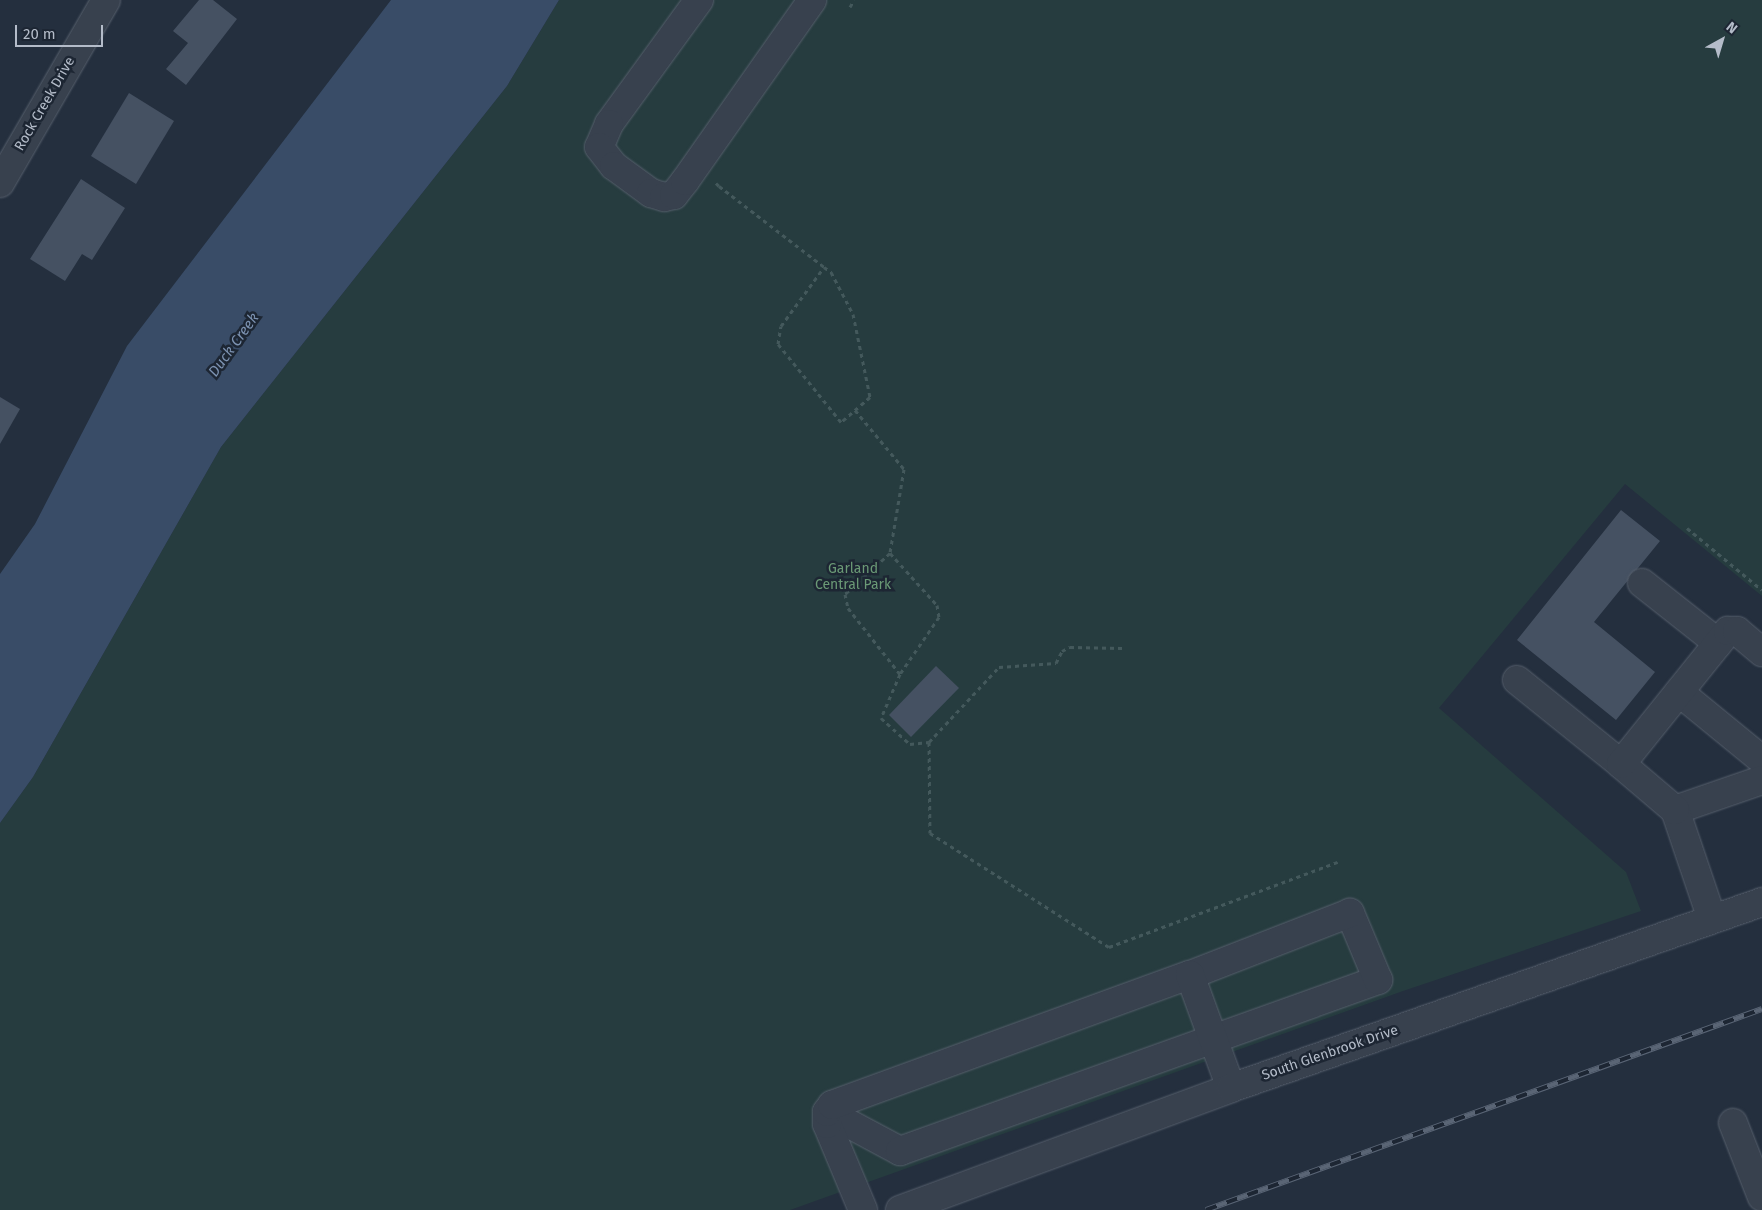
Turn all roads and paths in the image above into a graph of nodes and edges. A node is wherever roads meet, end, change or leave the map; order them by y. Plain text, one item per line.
1 (106, 0) edge
2 (699, 0) edge
3 (812, 0) edge
4 (854, 0) edge
5 (850, 7) dead end
6 (0, 183) edge
7 (720, 186) dead end
8 (824, 267) junction
9 (855, 410) junction
10 (1687, 528) dead end
11 (890, 553) junction
12 (1642, 583) dead end
13 (1762, 590) edge
14 (1718, 644) junction
15 (1122, 648) dead end
16 (1762, 652) edge
17 (900, 674) junction
18 (1517, 680) dead end
19 (1679, 692) junction
20 (929, 742) junction
21 (1762, 760) edge
22 (1621, 764) junction
23 (1762, 780) edge
24 (1676, 810) junction
25 (1338, 862) dead end
26 (1762, 902) edge
27 (1712, 919) junction
28 (1190, 975) junction
29 (1213, 1038) junction
30 (1230, 1088) junction
31 (827, 1112) junction
32 (1733, 1123) dead end
33 (1762, 1197) edge
34 (863, 1210) edge
35 (900, 1210) edge

1 - 6 street, Rock Creek Drive
2 - 3 street
4 - 5 path
7 - 8 path
8 - 9 path
8 - 9 path
9 - 11 path
10 - 13 path
11 - 17 path
11 - 17 path
12 - 14 street
14 - 16 street
14 - 19 street
15 - 20 path
17 - 20 path
18 - 22 street
19 - 21 street
19 - 22 street
20 - 25 path
22 - 24 street
23 - 24 street
24 - 27 street
26 - 27 street, South Glenbrook Drive
27 - 30 street, South Glenbrook Drive
28 - 29 street
28 - 29 street
28 - 31 street
29 - 30 street
29 - 31 street
30 - 35 street, South Glenbrook Drive
31 - 34 street
32 - 33 street

